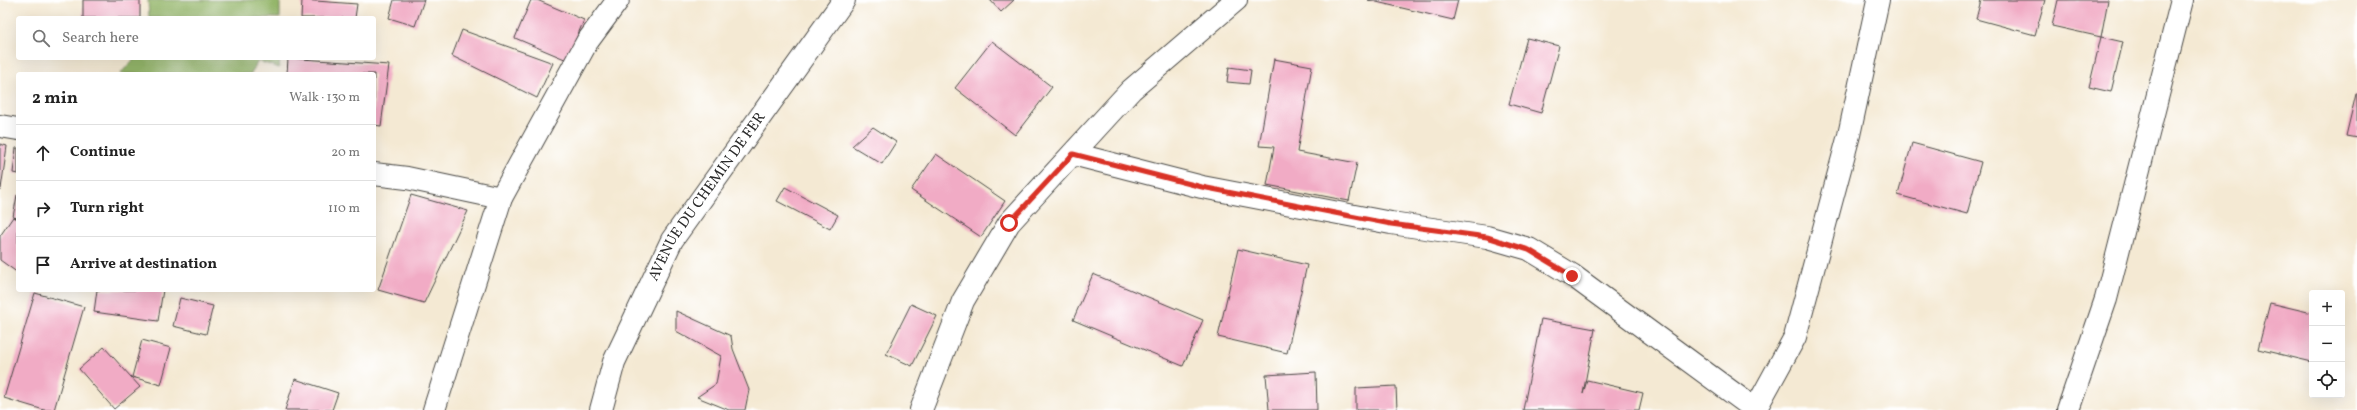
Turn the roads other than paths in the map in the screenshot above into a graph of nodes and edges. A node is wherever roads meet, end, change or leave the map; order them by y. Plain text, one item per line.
1 (618, 0) edge
2 (844, 0) edge
3 (1236, 0) edge
4 (1878, 0) edge
5 (2182, 0) edge
6 (0, 126) edge
7 (16, 129) edge
8 (1073, 154) junction
9 (376, 174) edge
10 (501, 198) junction
11 (434, 410) edge
12 (601, 410) edge
13 (921, 410) edge
14 (1755, 410) edge
15 (2068, 410) edge

1 - 10 street
2 - 12 street, AVENUE DU CHEMIN DE FER
3 - 8 street
4 - 14 street
5 - 15 street
6 - 7 street
8 - 13 street
8 - 14 street
9 - 10 street
10 - 11 street

